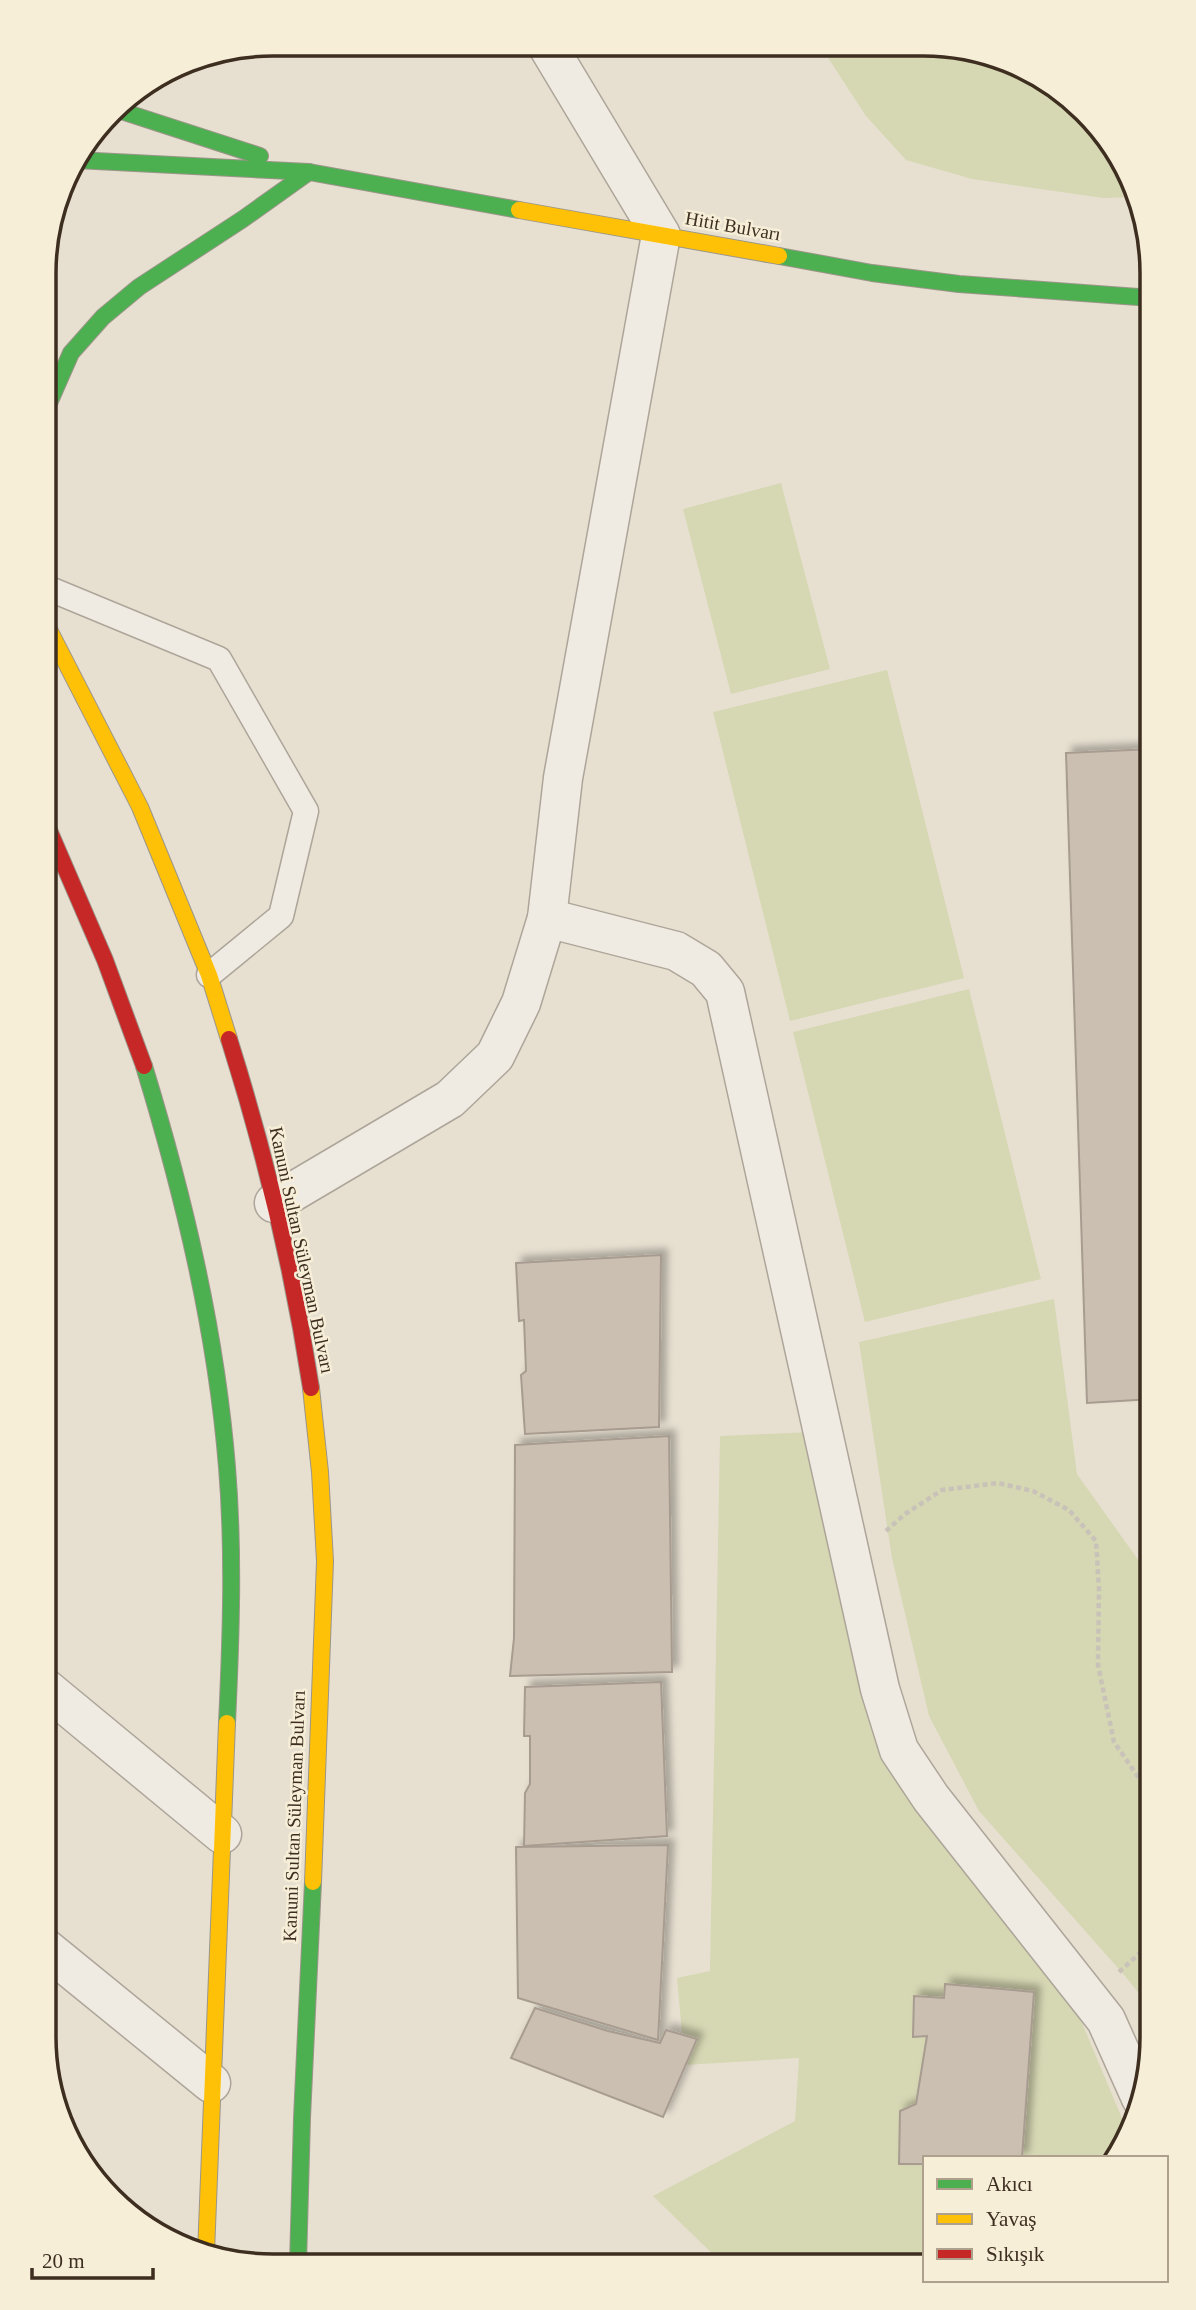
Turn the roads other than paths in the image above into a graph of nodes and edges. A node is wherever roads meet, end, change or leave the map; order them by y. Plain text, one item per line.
1 (553, 56) edge
2 (127, 113) edge
3 (87, 161) edge
4 (309, 172) junction
5 (661, 235) junction
6 (1140, 297) edge
7 (56, 389) edge
8 (56, 592) edge
9 (56, 643) edge
10 (56, 846) edge
11 (547, 918) junction
12 (209, 975) junction
13 (274, 1203) junction
14 (56, 1697) edge
15 (222, 1835) junction
16 (56, 1957) edge
17 (211, 2083) junction
18 (1135, 2085) edge
19 (206, 2243) edge
20 (298, 2254) edge

1 - 5 street
2 - 4 main road, Hitit Bulvarı
3 - 4 main road, Hitit Bulvarı
4 - 5 main road, Hitit Bulvarı
4 - 7 main road
5 - 6 main road, Hitit Bulvarı
5 - 11 street
8 - 12 lane
9 - 12 main road, Kanuni Sultan Süleyman Bulvarı
10 - 15 main road
11 - 13 street
11 - 18 street
12 - 13 main road, Kanuni Sultan Süleyman Bulvarı
13 - 20 main road, Kanuni Sultan Süleyman Bulvarı
14 - 15 street
15 - 17 main road
16 - 17 street
17 - 19 main road

